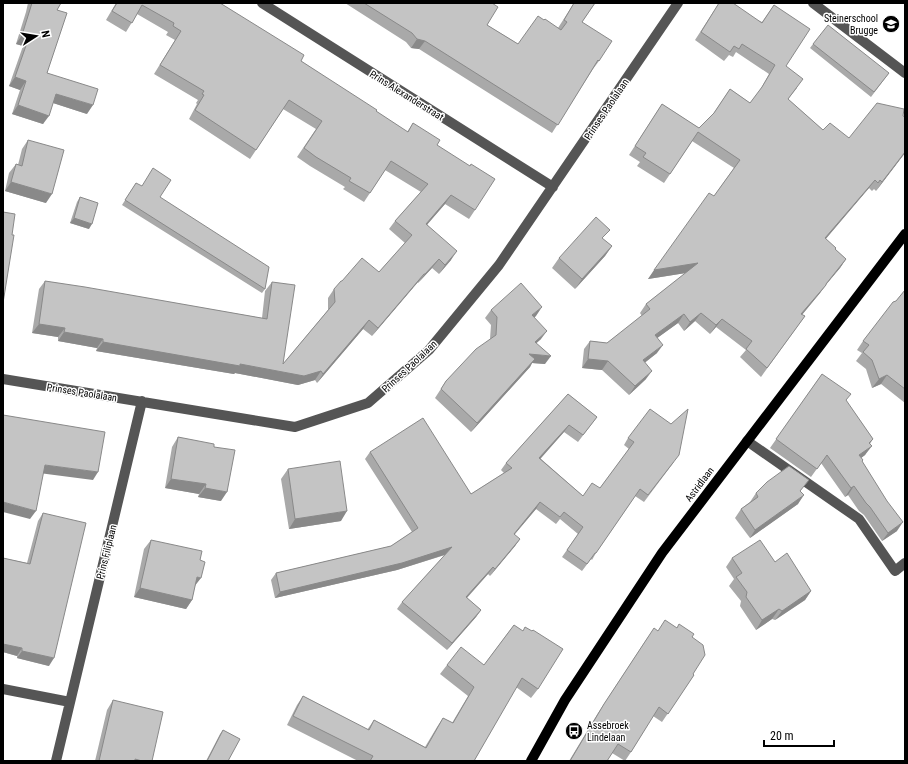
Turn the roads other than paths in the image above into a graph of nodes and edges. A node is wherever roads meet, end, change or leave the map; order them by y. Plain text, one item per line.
1 (262, 3) edge
2 (678, 3) edge
3 (813, 3) edge
4 (905, 73) edge
5 (553, 187) junction
6 (905, 234) edge
7 (3, 379) edge
8 (142, 401) junction
9 (747, 441) junction
10 (905, 563) edge
11 (3, 689) edge
12 (70, 702) junction
13 (56, 761) edge
14 (530, 761) edge

1 - 5 street, Prins Alexanderstraat
2 - 5 street, Prinses Paolalaan
3 - 4 street
5 - 8 street, Prinses Paolalaan
6 - 9 main road, Astridlaan
7 - 8 street, Prinses Paolalaan
8 - 12 street, Prins Filiplaan
9 - 10 street
9 - 14 main road, Astridlaan
11 - 12 street
12 - 13 street, Prins Filiplaan

